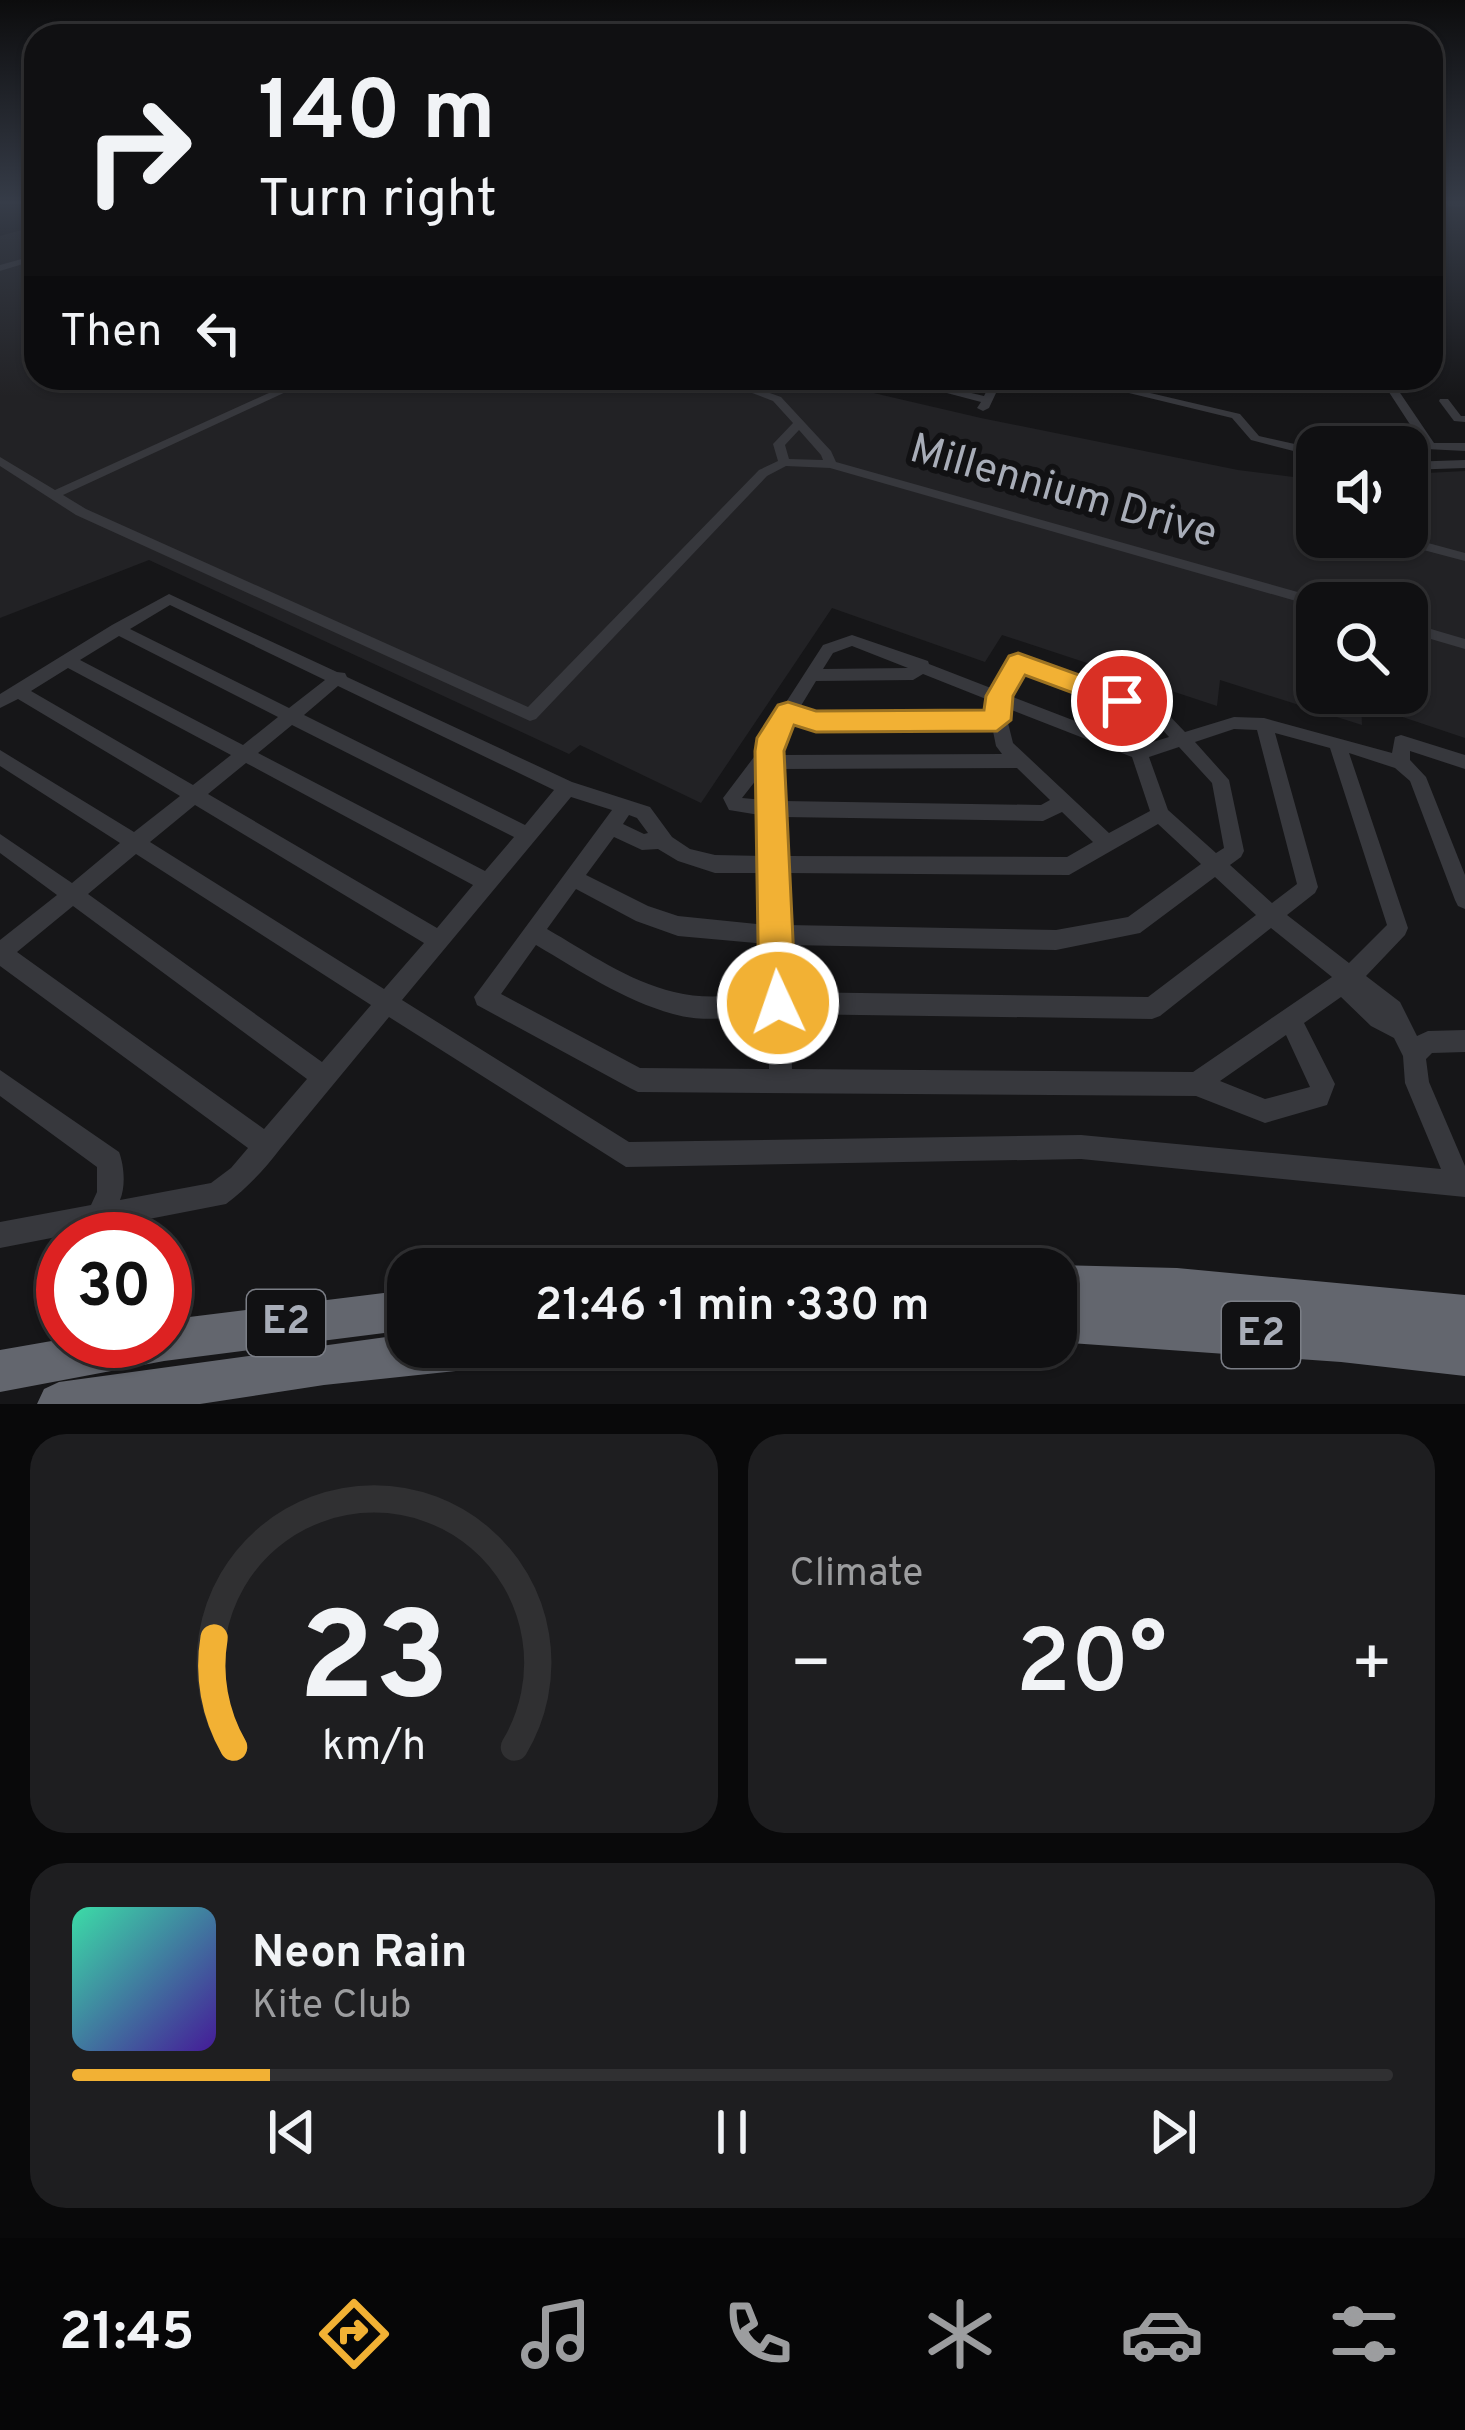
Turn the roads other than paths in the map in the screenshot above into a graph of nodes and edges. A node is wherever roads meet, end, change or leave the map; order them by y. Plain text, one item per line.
1 (284, 390) edge
2 (752, 390) edge
3 (942, 390) edge
4 (992, 390) edge
5 (1124, 390) edge
6 (1393, 390) edge
7 (1444, 401) dead end
8 (1465, 419) edge
9 (800, 423) junction
10 (1430, 447) junction
11 (1465, 447) edge
12 (1296, 448) edge
13 (1428, 453) edge
14 (0, 461) edge
15 (784, 462) junction
16 (831, 464) junction
17 (1465, 464) edge
18 (1428, 465) edge
19 (54, 495) junction
20 (1428, 547) edge
21 (1465, 556) edge
22 (1296, 596) edge
23 (117, 629) junction
24 (1428, 633) edge
25 (1465, 644) edge
26 (66, 660) junction
27 (922, 665) junction
28 (812, 675) junction
29 (339, 677) junction
30 (16, 690) junction
31 (999, 696) junction
32 (0, 702) edge
33 (788, 712) junction
34 (290, 717) junction
35 (997, 720) junction
36 (1264, 724) junction
37 (1182, 738) junction
38 (1338, 746) junction
39 (1139, 753) junction
40 (243, 754) junction
41 (0, 757) edge
42 (1020, 761) junction
43 (1465, 762) edge
44 (1401, 763) junction
45 (770, 765) junction
46 (567, 788) junction
47 (194, 795) junction
48 (1064, 802) junction
49 (772, 809) junction
50 (1160, 814) junction
51 (618, 817) junction
52 (527, 835) junction
53 (0, 842) edge
54 (134, 842) junction
55 (1108, 844) junction
56 (1215, 865) junction
57 (773, 867) junction
58 (573, 878) junction
59 (488, 883) junction
60 (73, 894) junction
61 (1465, 900) edge
62 (1273, 917) junction
63 (532, 932) junction
64 (774, 935) junction
65 (438, 940) junction
66 (0, 953) edge
67 (1344, 980) junction
68 (387, 1003) junction
69 (778, 1003) junction
70 (1289, 1018) junction
71 (1465, 1041) edge
72 (1414, 1054) junction
73 (326, 1078) junction
74 (782, 1080) junction
75 (0, 1082) edge
76 (1196, 1084) junction
77 (268, 1147) junction
78 (1462, 1184) edge
79 (101, 1212) edge
80 (112, 1212) edge
81 (36, 1227) edge
82 (0, 1235) edge
83 (1077, 1286) edge
84 (387, 1313) edge
85 (1465, 1315) edge
86 (1077, 1323) edge
87 (192, 1337) edge
88 (1465, 1355) edge
89 (387, 1357) edge
90 (36, 1364) edge
91 (0, 1371) edge
92 (59, 1404) edge

1 - 19 street
2 - 9 street
3 - 4 street
5 - 12 street
6 - 10 street
7 - 8 street
9 - 15 street
9 - 16 street
10 - 11 street
10 - 13 street
14 - 19 street
15 - 16 street, Millennium Drive
15 - 19 street
16 - 22 street, Millennium Drive
17 - 18 street
20 - 21 street
23 - 26 street
23 - 29 street
23 - 34 street
24 - 25 street
26 - 30 street
26 - 40 street
27 - 28 street
27 - 28 street
27 - 31 street
28 - 33 street
29 - 34 street
29 - 46 street
30 - 32 street
30 - 47 street
31 - 35 street
31 - 37 street
31 - 39 street
33 - 35 street
33 - 45 street
34 - 40 street
34 - 52 street
35 - 42 street
36 - 37 street
36 - 38 street
36 - 62 street
37 - 39 street
37 - 56 street
38 - 44 street
38 - 67 street
39 - 50 street
40 - 47 street
40 - 59 street
41 - 54 street
42 - 45 street
42 - 48 street
43 - 44 street
44 - 61 street
45 - 49 street
45 - 49 street
46 - 51 street
46 - 52 street
47 - 54 street
47 - 65 street
48 - 49 street
48 - 55 street
49 - 57 street
50 - 55 street
50 - 56 street
51 - 57 street
51 - 58 street
52 - 59 street
53 - 60 street
54 - 60 street
54 - 68 street
55 - 57 street
56 - 62 street
56 - 64 street
57 - 64 street
58 - 63 street
58 - 64 street
59 - 65 street
60 - 66 street
60 - 73 street
62 - 67 street
62 - 69 street
63 - 69 street
63 - 74 street
64 - 69 street
65 - 68 street
66 - 77 street
67 - 70 street
67 - 72 street
68 - 73 street
68 - 78 street
69 - 74 street
70 - 76 street
70 - 76 street
71 - 72 street
72 - 78 street
73 - 77 street
74 - 76 street
75 - 79 street
77 - 80 street
81 - 82 street
83 - 85 highway, E2
84 - 87 highway, E2
86 - 88 highway, E2
89 - 92 highway, E2
90 - 91 highway, E2

